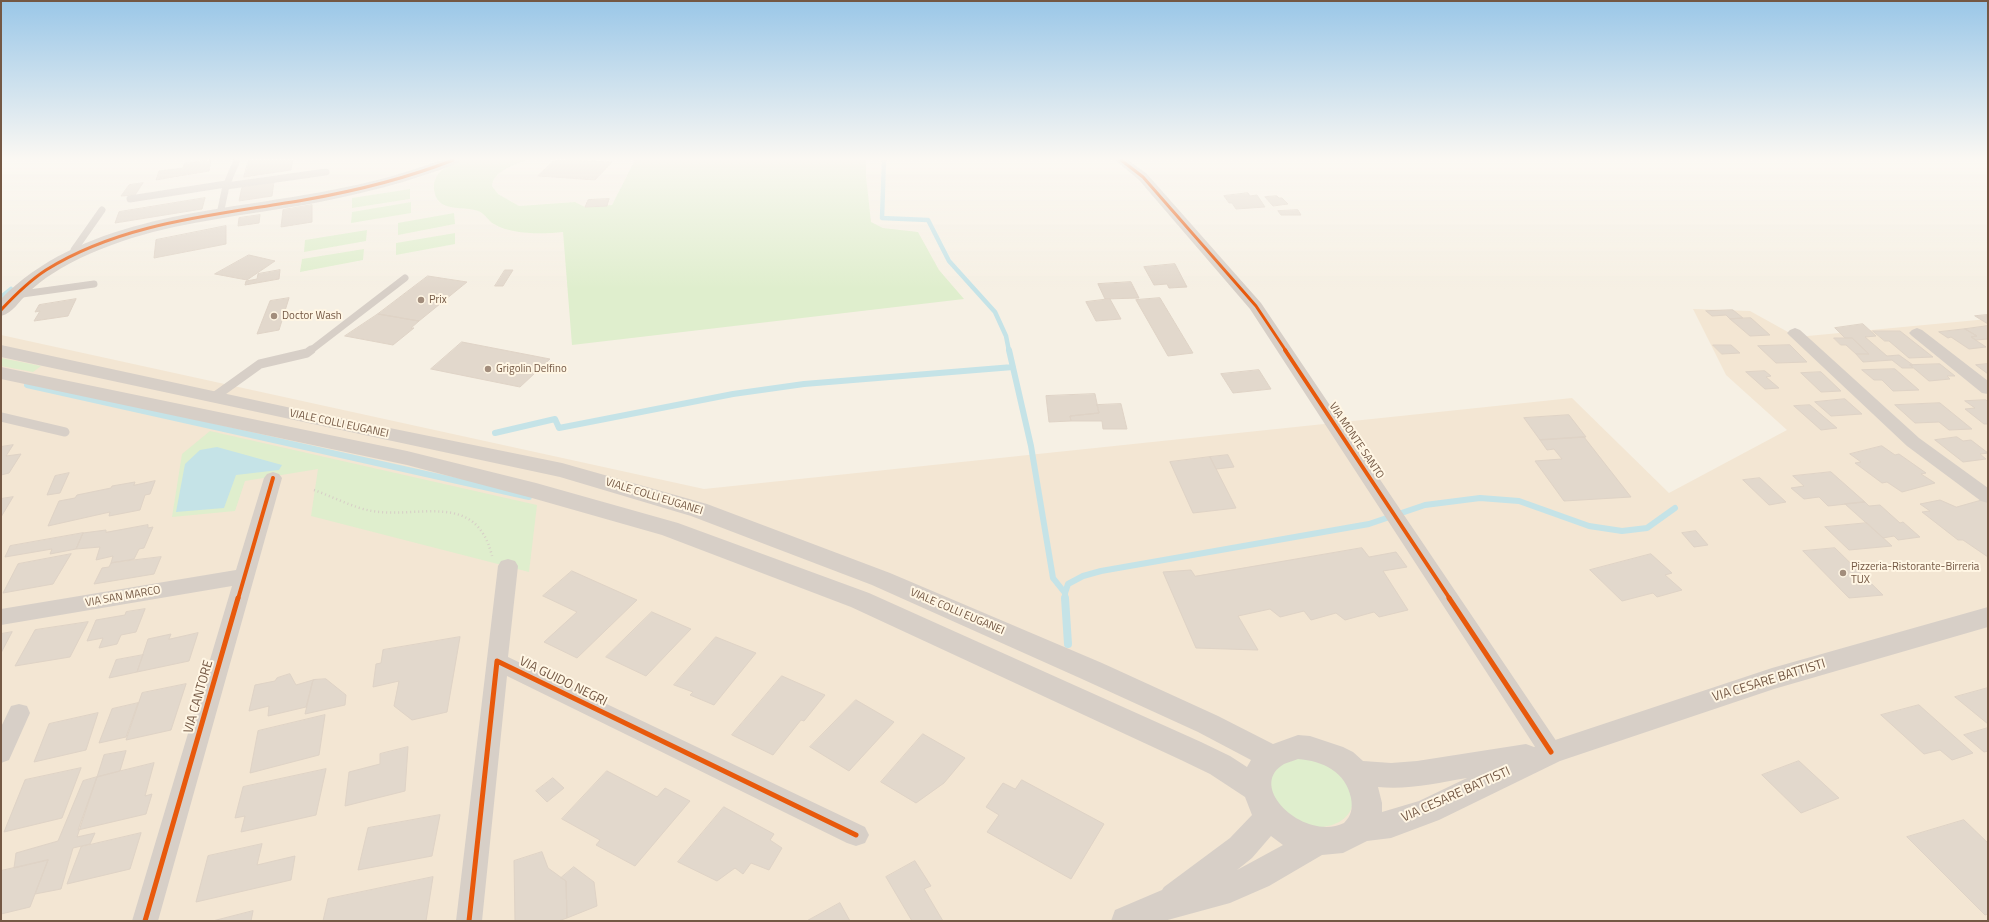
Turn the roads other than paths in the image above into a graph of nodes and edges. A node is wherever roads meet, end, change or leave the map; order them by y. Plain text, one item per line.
1 (222, 203) edge
2 (279, 203) edge
3 (1166, 203) edge
4 (102, 210) dead end
5 (220, 214) junction
6 (80, 252) junction
7 (405, 278) dead end
8 (94, 284) dead end
9 (6, 304) edge
10 (1794, 333) dead end
11 (1917, 333) dead end
12 (1, 351) edge
13 (1, 372) edge
14 (1988, 389) edge
15 (214, 397) junction
16 (1, 417) edge
17 (64, 432) dead end
18 (273, 478) dead end
19 (1988, 497) edge
20 (500, 562) road end
21 (245, 576) junction
22 (1, 617) edge
23 (1988, 617) edge
24 (497, 661) junction
25 (19, 713) dead end
26 (1551, 752) junction
27 (1, 753) edge
28 (1270, 756) junction
29 (1356, 774) junction
30 (1256, 788) junction
31 (1269, 817) junction
32 (1358, 829) junction
33 (856, 835) dead end
34 (1316, 842) junction
35 (1166, 904) junction
36 (145, 921) edge
37 (469, 921) edge
38 (1128, 921) edge

1 - 5 lane
2 - 5 main road
3 - 26 street, VIA MONTE SANTO
4 - 6 lane
5 - 6 main road
6 - 9 main road
7 - 15 lane
8 - 9 lane
10 - 19 street
11 - 14 street
12 - 15 main road, VIALE COLLI EUGANEI
13 - 30 main road, VIALE COLLI EUGANEI
15 - 28 main road, VIALE COLLI EUGANEI
16 - 17 lane
18 - 21 street, VIA CANTORE
20 - 24 street
21 - 22 street, VIA SAN MARCO
21 - 36 street, VIA CANTORE
23 - 26 main road, VIA CESARE BATTISTI
24 - 33 street, VIA GUIDO NEGRI
24 - 37 street
25 - 27 street
26 - 29 main road, VIA CESARE BATTISTI
26 - 32 main road, VIA CESARE BATTISTI
28 - 29 main road
28 - 30 main road
29 - 32 main road
30 - 31 main road, VIA CESARE BATTISTI
31 - 34 main road, VIA CESARE BATTISTI
31 - 35 main road, VIA CESARE BATTISTI
32 - 34 main road, VIA CESARE BATTISTI
34 - 35 main road, VIA CESARE BATTISTI
35 - 38 main road, VIA CESARE BATTISTI

